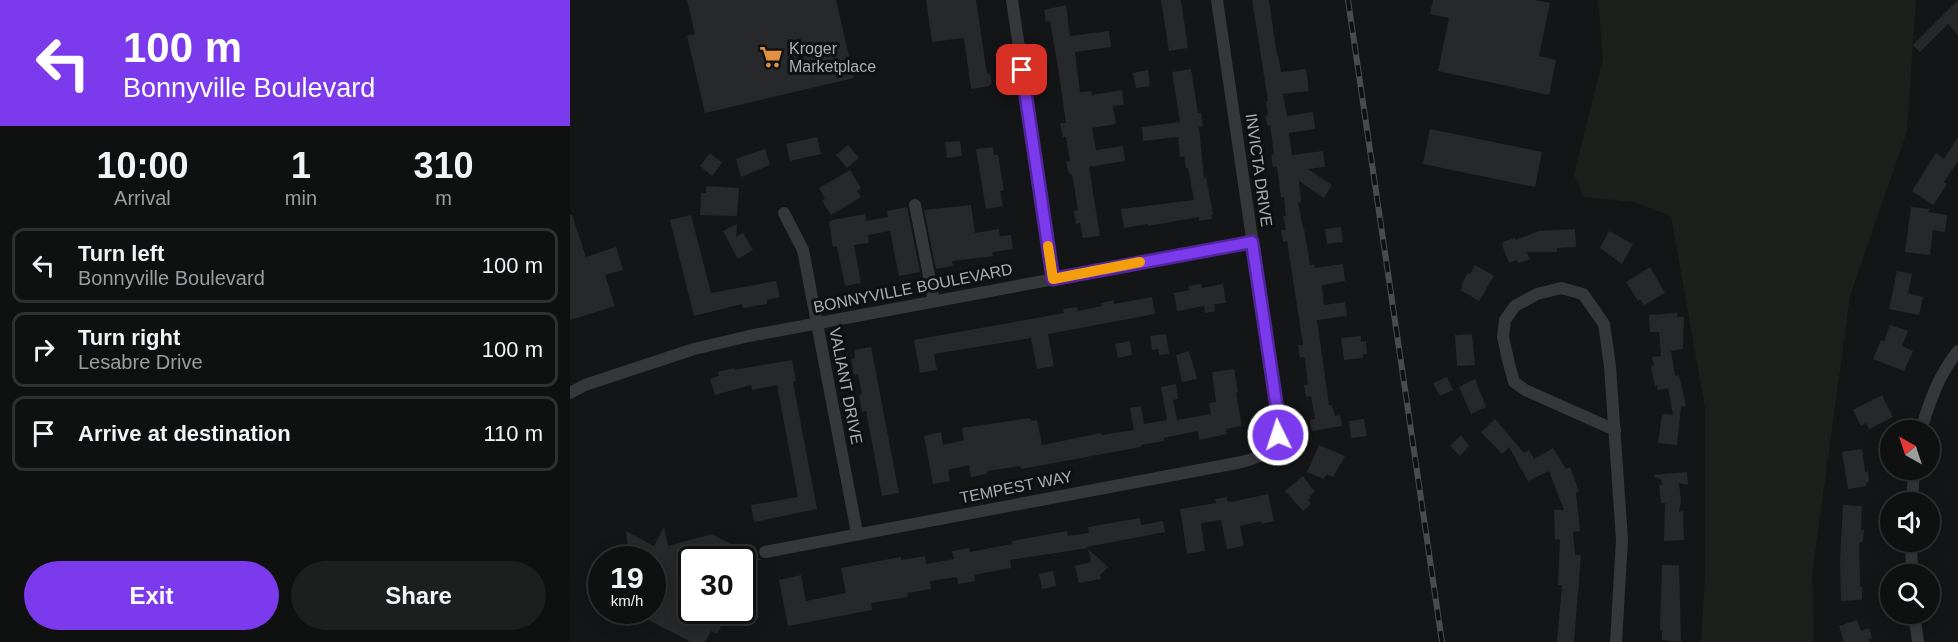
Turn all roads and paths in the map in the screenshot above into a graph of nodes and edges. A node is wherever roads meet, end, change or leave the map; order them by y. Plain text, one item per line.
1 (1012, 0) edge
2 (1217, 0) edge
3 (915, 206) dead end
4 (784, 213) dead end
5 (1252, 242) junction
6 (1053, 279) junction
7 (933, 301) junction
8 (817, 323) junction
9 (1958, 351) edge
10 (585, 385) junction
11 (570, 387) edge
12 (570, 393) edge
13 (1924, 420) edge
14 (1616, 430) junction
15 (1271, 450) joint
16 (857, 533) junction
17 (765, 552) dead end
18 (1915, 624) edge
19 (1616, 642) edge
20 (1918, 642) edge

1 - 6 street
2 - 5 street, INVICTA DRIVE
3 - 7 street
4 - 8 street, VALIANT DRIVE
5 - 6 street, BONNYVILLE BOULEVARD
5 - 15 street, INVICTA DRIVE
6 - 7 street, BONNYVILLE BOULEVARD
7 - 8 street, BONNYVILLE BOULEVARD
8 - 10 street, BONNYVILLE BOULEVARD
8 - 16 street, VALIANT DRIVE
9 - 13 street
10 - 11 street, BONNYVILLE BOULEVARD
10 - 12 street, BONNYVILLE BOULEVARD
14 - 14 street
14 - 19 street
15 - 16 street, TEMPEST WAY
16 - 17 street, TEMPEST WAY
18 - 20 street

